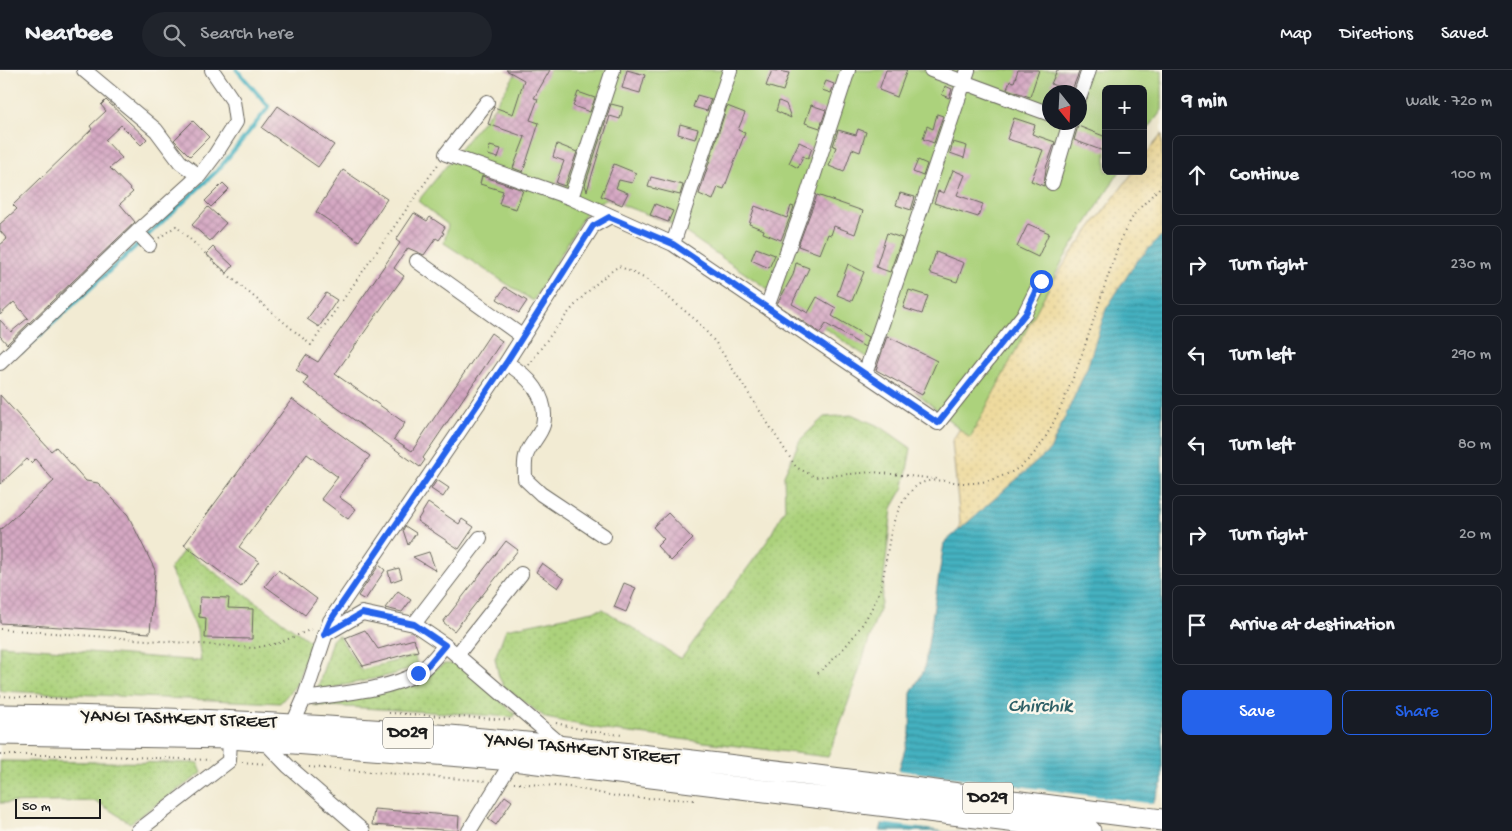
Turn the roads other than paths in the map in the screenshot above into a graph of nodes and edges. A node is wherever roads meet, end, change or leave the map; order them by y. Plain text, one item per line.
1 (84, 70) edge
2 (212, 70) edge
3 (613, 70) edge
4 (730, 70) edge
5 (848, 70) edge
6 (931, 70) edge
7 (1089, 70) edge
8 (965, 76) edge
9 (1084, 85) edge
10 (487, 102) dead end
11 (1042, 110) edge
12 (1068, 130) edge
13 (199, 176) junction
14 (1052, 183) dead end
15 (571, 198) junction
16 (609, 217) junction
17 (137, 232) junction
18 (673, 244) junction
19 (149, 246) road end
20 (417, 261) dead end
21 (1041, 281) dead end
22 (767, 307) junction
23 (523, 337) junction
24 (0, 362) edge
25 (506, 363) junction
26 (865, 374) junction
27 (604, 536) dead end
28 (480, 538) dead end
29 (521, 574) dead end
30 (414, 624) junction
31 (324, 635) junction
32 (445, 645) junction
33 (458, 655) junction
34 (304, 699) junction
35 (0, 715) edge
36 (295, 725) junction
37 (0, 734) edge
38 (230, 738) junction
39 (264, 741) junction
40 (565, 747) junction
41 (513, 760) junction
42 (813, 786) junction
43 (1162, 820) edge
44 (138, 831) edge
45 (363, 831) edge
46 (469, 831) edge
47 (1090, 831) edge

1 - 13 street
2 - 13 street
3 - 15 street
4 - 18 street
5 - 22 street
6 - 8 street
7 - 9 street
8 - 11 street
8 - 26 street
10 - 15 street
12 - 14 street
13 - 17 street
15 - 16 street
16 - 18 street
16 - 23 street
17 - 19 street
17 - 24 street
18 - 22 street
20 - 23 street
21 - 26 street
22 - 26 street
23 - 25 street
25 - 27 street
25 - 31 street
28 - 30 street
29 - 33 street
30 - 31 street
30 - 32 street
31 - 34 street
32 - 33 street
32 - 34 street
33 - 40 street
34 - 36 street
35 - 36 highway, YANGI TASHKENT STREET / D029
36 - 40 highway, YANGI TASHKENT STREET / D029
37 - 38 highway, YANGI TASHKENT STREET / D029
38 - 39 highway, YANGI TASHKENT STREET / D029
38 - 44 street
39 - 41 highway, YANGI TASHKENT STREET / D029
39 - 45 street
40 - 42 highway, YANGI TASHKENT STREET / D029
41 - 42 highway, YANGI TASHKENT STREET / D029
41 - 46 street
42 - 43 highway, YANGI TASHKENT STREET / D029
42 - 47 highway, YANGI TASHKENT STREET / D029

